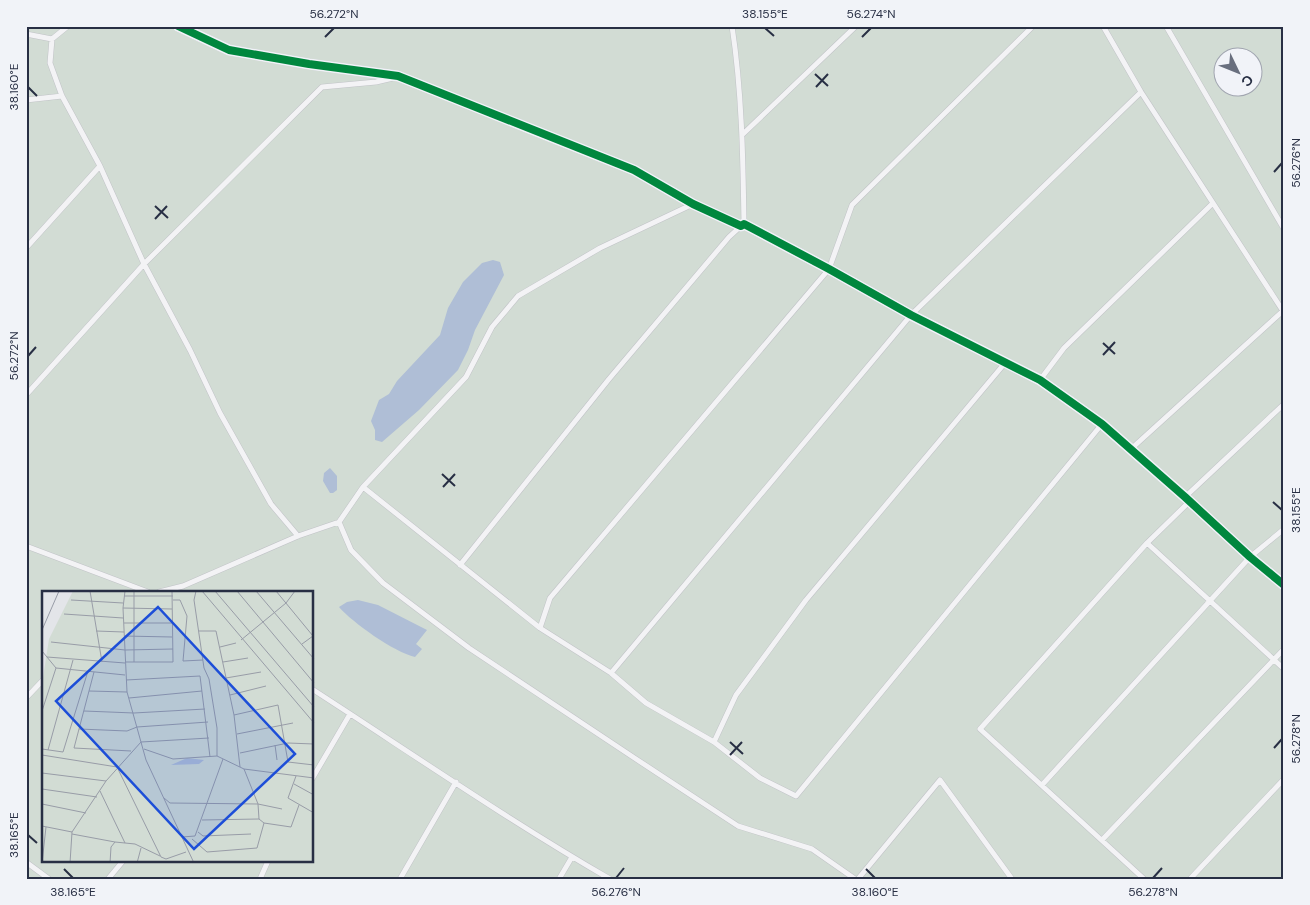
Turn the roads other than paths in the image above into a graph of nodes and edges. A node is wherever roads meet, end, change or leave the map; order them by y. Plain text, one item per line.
1 (68, 26) edge
2 (178, 26) edge
3 (732, 26) edge
4 (856, 26) edge
5 (1033, 26) edge
6 (1103, 26) edge
7 (1166, 26) edge
8 (1282, 26) edge
9 (1284, 30) edge
10 (26, 34) edge
11 (52, 39) junction
12 (398, 76) junction
13 (1141, 92) junction
14 (62, 96) junction
15 (26, 100) edge
16 (743, 134) junction
17 (100, 166) junction
18 (693, 204) junction
19 (1212, 204) junction
20 (742, 225) junction
21 (1284, 229) edge
22 (26, 248) edge
23 (144, 264) junction
24 (829, 269) junction
25 (1284, 311) edge
26 (911, 315) junction
27 (1005, 363) junction
28 (1040, 380) junction
29 (26, 395) edge
30 (1284, 404) edge
31 (1102, 424) junction
32 (1131, 449) junction
33 (363, 487) junction
34 (1188, 499) junction
35 (339, 522) junction
36 (1284, 529) edge
37 (298, 536) junction
38 (1147, 543) junction
39 (26, 546) edge
40 (1250, 557) junction
41 (460, 565) junction
42 (1284, 585) edge
43 (183, 586) junction
44 (145, 591) edge
45 (162, 591) edge
46 (186, 591) edge
47 (1210, 601) junction
48 (540, 628) junction
49 (1284, 649) edge
50 (1274, 660) junction
51 (1284, 669) edge
52 (611, 673) junction
53 (42, 681) edge
54 (314, 690) edge
55 (26, 698) edge
56 (350, 714) junction
57 (714, 742) junction
58 (314, 776) edge
59 (1284, 779) edge
60 (456, 782) junction
61 (1042, 785) junction
62 (1102, 840) junction
63 (572, 856) junction
64 (26, 862) edge
65 (122, 862) edge
66 (268, 862) edge
67 (49, 879) edge
68 (108, 879) edge
69 (260, 879) edge
70 (400, 879) edge
71 (559, 879) edge
72 (610, 879) edge
73 (857, 879) edge
74 (1012, 879) edge
75 (1144, 879) edge
76 (1190, 879) edge

1 - 11 lane
2 - 12 street
3 - 16 lane
4 - 16 lane
5 - 24 lane
6 - 13 lane
7 - 21 lane
8 - 9 lane
10 - 11 lane
11 - 14 lane
12 - 18 street
12 - 23 lane
13 - 19 lane
13 - 26 lane
14 - 15 lane
14 - 17 lane
16 - 20 lane
17 - 22 lane
17 - 23 lane
18 - 20 street
18 - 33 lane
19 - 25 lane
19 - 28 lane
20 - 24 street
20 - 41 lane
23 - 29 lane
23 - 37 lane
24 - 26 street
24 - 48 lane
25 - 32 lane
26 - 27 street
26 - 52 lane
27 - 28 street
27 - 57 lane
28 - 31 street
30 - 34 lane
31 - 32 street
31 - 57 lane
32 - 34 street
33 - 35 lane
33 - 41 lane
34 - 38 lane
34 - 40 street
35 - 37 lane
35 - 73 lane
36 - 40 lane
37 - 43 lane
38 - 47 lane
38 - 61 lane
39 - 44 lane
40 - 42 street
40 - 47 lane
41 - 48 lane
43 - 45 lane
43 - 46 lane
47 - 50 lane
47 - 61 lane
48 - 52 lane
49 - 50 lane
50 - 51 lane
50 - 62 lane
52 - 57 lane
53 - 55 lane
54 - 56 lane
56 - 58 lane
56 - 60 lane
59 - 76 lane
60 - 63 lane
60 - 70 lane
61 - 62 lane
62 - 75 lane
63 - 71 lane
63 - 72 lane
64 - 67 lane
65 - 68 lane
66 - 69 lane
73 - 74 lane

